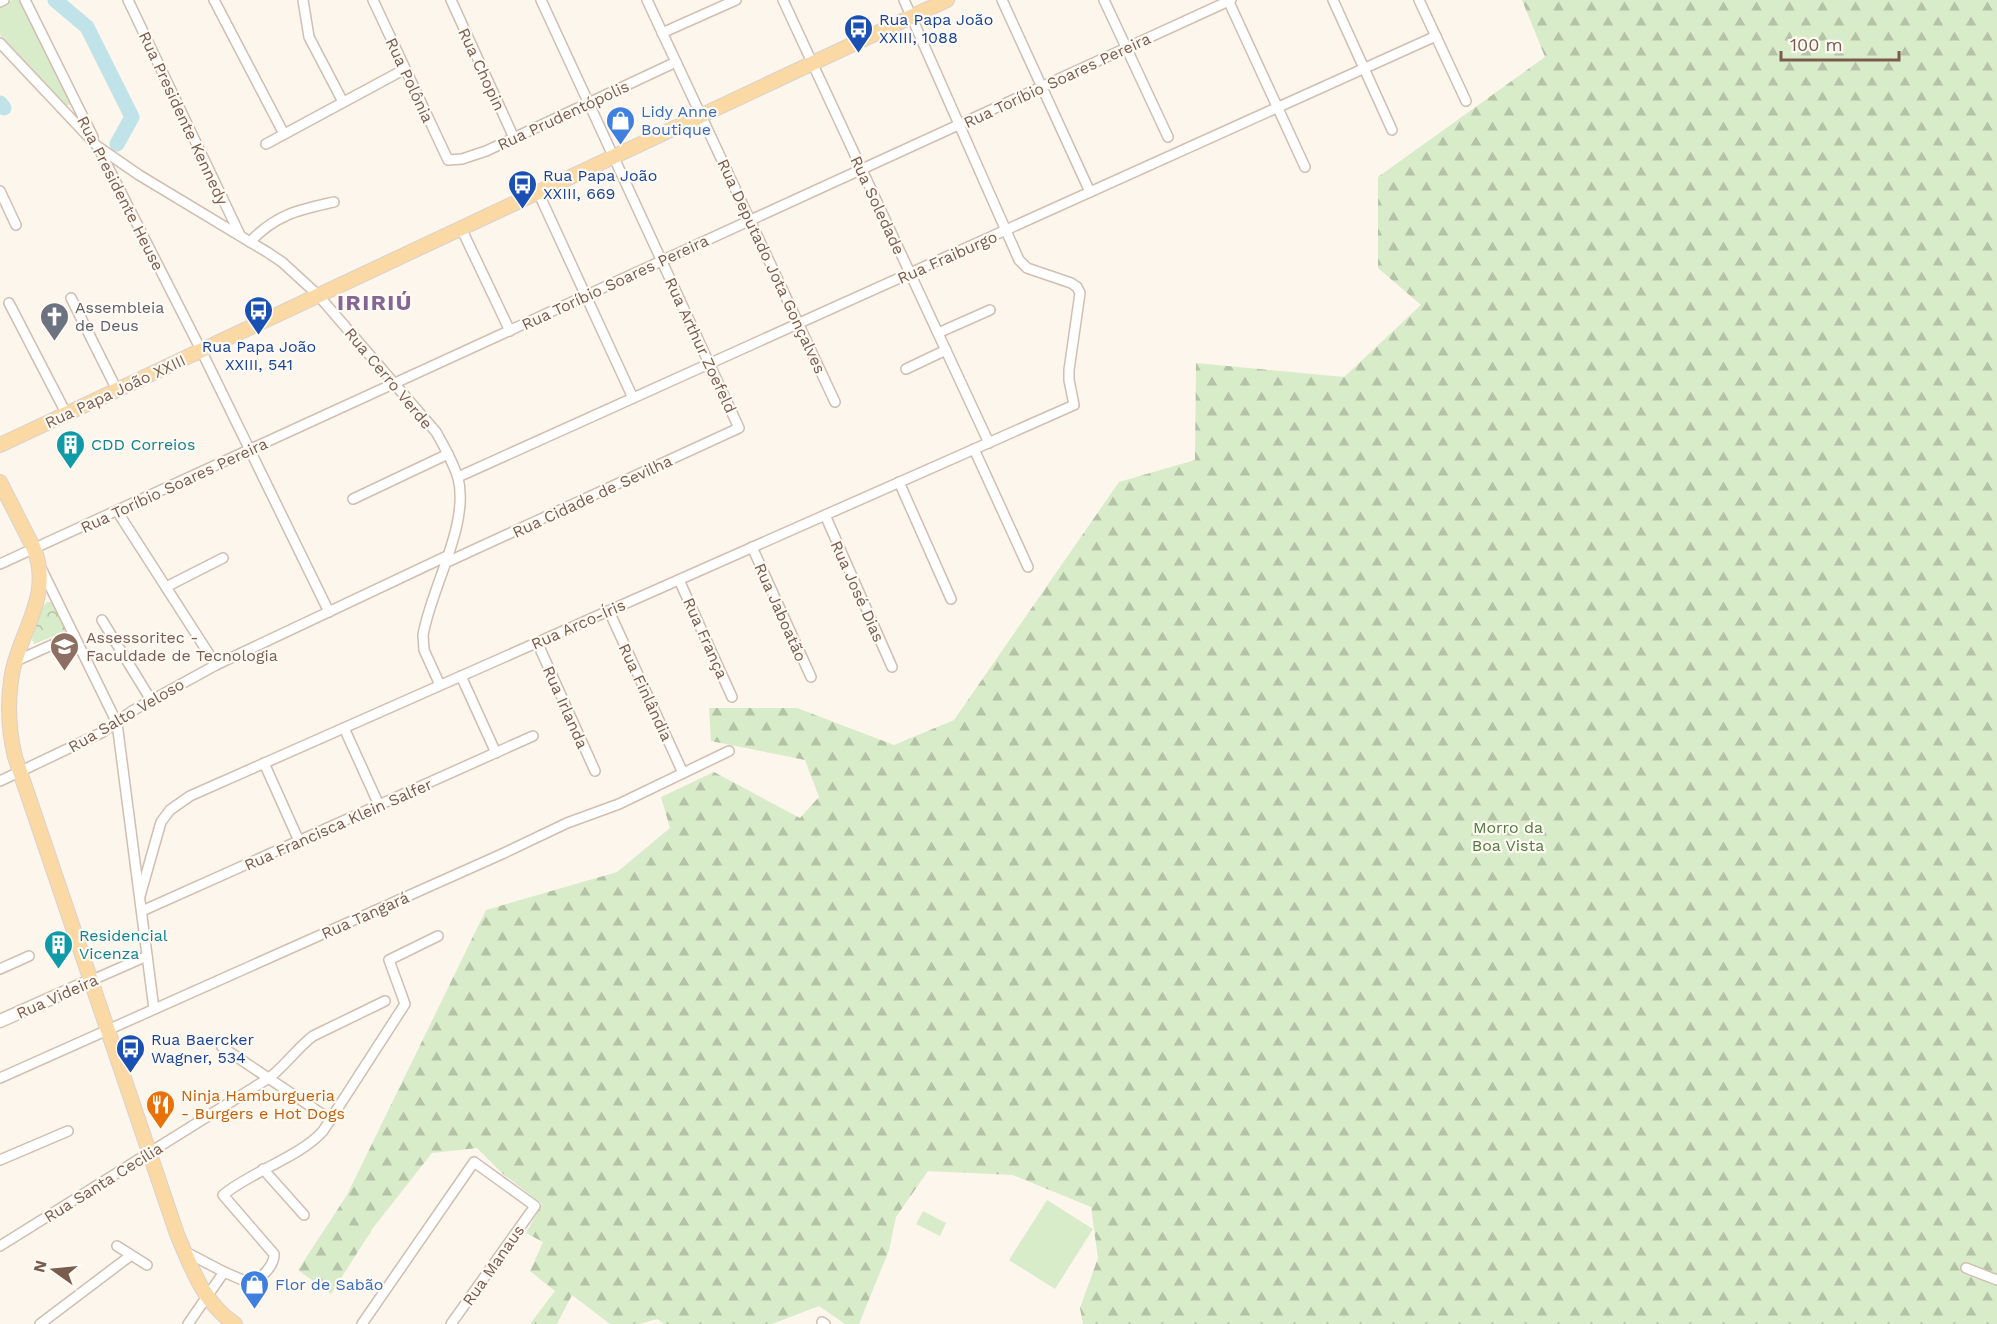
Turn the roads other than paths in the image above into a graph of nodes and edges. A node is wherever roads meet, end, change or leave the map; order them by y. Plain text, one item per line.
1 (25, 0) edge
2 (128, 0) edge
3 (214, 0) edge
4 (303, 0) edge
5 (373, 0) edge
6 (451, 0) edge
7 (541, 0) edge
8 (647, 0) edge
9 (736, 0) edge
10 (783, 0) edge
11 (904, 0) edge
12 (946, 0) edge
13 (1002, 0) edge
14 (1104, 0) edge
15 (1229, 0) edge
16 (1332, 0) edge
17 (1419, 0) edge
18 (911, 16) junction
19 (662, 33) junction
20 (1436, 36) junction
21 (0, 43) edge
22 (1126, 48) junction
23 (676, 62) junction
24 (812, 63) junction
25 (1364, 68) junction
26 (405, 69) junction
27 (1042, 87) junction
28 (1466, 101) dead end
29 (343, 102) junction
30 (589, 103) junction
31 (1277, 107) junction
32 (701, 115) junction
33 (959, 125) junction
34 (1392, 130) dead end
35 (284, 134) junction
36 (1168, 136) dead end
37 (514, 138) junction
38 (266, 144) dead end
39 (97, 146) junction
40 (614, 156) junction
41 (448, 160) joint
42 (1305, 167) dead end
43 (862, 169) junction
44 (0, 191) edge
45 (538, 192) junction
46 (1089, 192) junction
47 (334, 202) dead end
48 (750, 220) junction
49 (16, 225) dead end
50 (461, 228) junction
51 (1005, 230) junction
52 (240, 236) junction
53 (250, 242) junction
54 (662, 261) junction
55 (910, 273) junction
56 (318, 295) junction
57 (586, 296) junction
58 (71, 298) dead end
59 (9, 303) dead end
60 (990, 310) dead end
61 (798, 324) junction
62 (510, 331) junction
63 (938, 333) junction
64 (201, 350) junction
65 (946, 350) junction
66 (710, 364) junction
67 (906, 369) dead end
68 (396, 383) junction
69 (117, 390) junction
70 (633, 398) junction
71 (835, 402) dead end
72 (66, 413) junction
73 (739, 428) joint
74 (989, 443) junction
75 (0, 445) edge
76 (974, 449) junction
77 (250, 450) junction
78 (448, 454) junction
79 (458, 477) junction
80 (0, 482) edge
81 (899, 482) junction
82 (353, 499) dead end
83 (117, 511) junction
84 (825, 515) junction
85 (752, 547) junction
86 (34, 549) junction
87 (223, 558) dead end
88 (446, 560) junction
89 (0, 564) edge
90 (1028, 567) dead end
91 (41, 568) junction
92 (679, 580) junction
93 (166, 587) junction
94 (951, 599) dead end
95 (609, 610) junction
96 (329, 612) junction
97 (102, 620) dead end
98 (74, 635) junction
99 (537, 642) junction
100 (16, 661) junction
101 (216, 665) junction
102 (892, 667) dead end
103 (461, 676) junction
104 (811, 677) dead end
105 (440, 685) junction
106 (732, 697) dead end
107 (151, 700) junction
108 (117, 723) junction
109 (344, 728) junction
110 (533, 736) dead end
111 (729, 751) dead end
112 (496, 753) junction
113 (264, 763) junction
114 (595, 771) dead end
115 (19, 773) junction
116 (683, 773) junction
117 (0, 781) edge
118 (379, 805) junction
119 (299, 841) junction
120 (140, 896) junction
121 (142, 911) junction
122 (438, 936) dead end
123 (29, 956) dead end
124 (147, 956) junction
125 (0, 969) edge
126 (90, 981) junction
127 (386, 1001) dead end
128 (154, 1009) junction
129 (0, 1021) edge
130 (108, 1030) junction
131 (222, 1047) dead end
132 (0, 1078) edge
133 (269, 1078) junction
134 (331, 1120) junction
135 (68, 1131) dead end
136 (151, 1152) junction
137 (0, 1160) edge
138 (263, 1169) junction
139 (304, 1215) dead end
140 (0, 1246) edge
141 (117, 1246) dead end
142 (184, 1251) junction
143 (130, 1256) junction
144 (147, 1265) dead end
145 (1966, 1268) dead end
146 (224, 1272) junction
147 (1997, 1280) edge
148 (207, 1297) junction
149 (40, 1324) edge
150 (188, 1324) edge
151 (235, 1324) edge
152 (362, 1324) edge
153 (451, 1324) edge

1 - 39 street, Rua Presidente Heuse
2 - 52 street, Rua Presidente Kennedy
3 - 35 street
4 - 29 street
5 - 26 street, Rua Polônia
6 - 37 street, Rua Chopin
7 - 30 street, Rua Arthur Zoefeld
8 - 19 street, Rua Deputado Jota Gonçalves
9 - 19 street
10 - 24 street, Rua Soledade
11 - 18 street
12 - 18 main road, Rua Papa João XXIII
13 - 27 street
14 - 22 street
15 - 22 street, Rua Toríbio Soares Pereira
15 - 31 street
16 - 25 street
17 - 20 street
18 - 24 main road, Rua Papa João XXIII
18 - 33 street
19 - 23 street, Rua Deputado Jota Gonçalves
20 - 25 street, Rua Fraiburgo
20 - 28 street
21 - 39 street, Rua Cerro Verde
22 - 27 street, Rua Toríbio Soares Pereira
22 - 36 street
23 - 30 street, Rua Prudentópolis
23 - 32 street, Rua Deputado Jota Gonçalves
24 - 32 main road, Rua Papa João XXIII
24 - 43 street, Rua Soledade
25 - 31 street, Rua Fraiburgo
25 - 34 street
26 - 29 street
26 - 41 street, Rua Polônia
27 - 33 street, Rua Toríbio Soares Pereira
27 - 46 street
29 - 35 street
30 - 37 street, Rua Prudentópolis
30 - 40 street, Rua Arthur Zoefeld
31 - 42 street
31 - 46 street, Rua Fraiburgo
32 - 40 main road, Rua Papa João XXIII
32 - 48 street, Rua Deputado Jota Gonçalves
33 - 43 street, Rua Toríbio Soares Pereira
33 - 51 street
35 - 38 street
37 - 41 street, Rua Prudentópolis
39 - 52 street, Rua Cerro Verde
39 - 64 street, Rua Presidente Heuse
40 - 45 main road, Rua Papa João XXIII
40 - 54 street, Rua Arthur Zoefeld
43 - 48 street, Rua Toríbio Soares Pereira
43 - 55 street, Rua Soledade
44 - 49 street
45 - 50 main road, Rua Papa João XXIII
45 - 57 street
46 - 51 street, Rua Fraiburgo
47 - 53 street
48 - 54 street, Rua Toríbio Soares Pereira
48 - 61 street, Rua Deputado Jota Gonçalves
50 - 56 main road, Rua Papa João XXIII
50 - 62 street
51 - 55 street, Rua Fraiburgo
51 - 74 street, Rua Arco-Íris
52 - 53 street, Rua Cerro Verde
53 - 56 street, Rua Cerro Verde
54 - 57 street, Rua Toríbio Soares Pereira
54 - 66 street, Rua Arthur Zoefeld
55 - 61 street, Rua Fraiburgo
55 - 63 street, Rua Soledade
56 - 64 main road, Rua Papa João XXIII
56 - 68 street, Rua Cerro Verde
57 - 62 street, Rua Toríbio Soares Pereira
57 - 70 street
58 - 69 street
59 - 72 street
60 - 63 street
61 - 66 street, Rua Fraiburgo
61 - 71 street, Rua Deputado Jota Gonçalves
62 - 68 street, Rua Toríbio Soares Pereira
63 - 65 street, Rua Soledade
64 - 69 main road, Rua Papa João XXIII
64 - 77 street, Rua Presidente Heuse
65 - 67 street
65 - 74 street, Rua Soledade
66 - 70 street, Rua Fraiburgo
66 - 73 street, Rua Arthur Zoefeld
68 - 77 street, Rua Toríbio Soares Pereira
68 - 78 street, Rua Cerro Verde
69 - 72 main road, Rua Papa João XXIII
70 - 79 street, Rua Fraiburgo
72 - 75 main road, Rua Papa João XXIII
73 - 88 street, Rua Cidade de Sevilha
74 - 76 street, Rua Arco-Íris
76 - 81 street, Rua Arco-Íris
76 - 90 street
77 - 83 street, Rua Toríbio Soares Pereira
77 - 96 street, Rua Presidente Heuse
78 - 79 street, Rua Cerro Verde
78 - 82 street
79 - 88 street, Rua Cerro Verde
80 - 86 main road
81 - 84 street, Rua Arco-Íris
81 - 94 street
83 - 86 street, Rua Toríbio Soares Pereira
83 - 93 street
84 - 85 street, Rua Arco-Íris
84 - 102 street, Rua José Dias
85 - 92 street, Rua Arco-Íris
85 - 104 street, Rua Jaboatão
86 - 89 street, Rua Toríbio Soares Pereira
86 - 91 main road
87 - 93 street
88 - 96 street, Rua Salto Veloso
88 - 105 street, Rua Cerro Verde
91 - 98 street
91 - 100 main road
92 - 95 street, Rua Arco-Íris
92 - 106 street, Rua França
93 - 101 street
95 - 99 street, Rua Arco-Íris
95 - 116 street, Rua Finlândia
96 - 101 street, Rua Salto Veloso
97 - 107 street
98 - 100 street
98 - 108 street
99 - 103 street, Rua Arco-Íris
99 - 114 street, Rua Irlanda
100 - 115 main road
101 - 107 street, Rua Salto Veloso
103 - 105 street, Rua Arco-Íris
103 - 112 street
105 - 109 street, Rua Arco-Íris
107 - 108 street, Rua Salto Veloso
108 - 115 street, Rua Salto Veloso
108 - 120 street
109 - 113 street, Rua Arco-Íris
109 - 118 street
110 - 112 street, Rua Francisca Klein Salfer
111 - 116 street, Rua Tangará
112 - 118 street, Rua Francisca Klein Salfer
113 - 119 street
113 - 120 street, Rua Arco-Íris
115 - 117 street, Rua Salto Veloso
115 - 126 main road
116 - 128 street, Rua Tangará
118 - 119 street, Rua Francisca Klein Salfer
119 - 121 street, Rua Francisca Klein Salfer
120 - 121 street
121 - 124 street
122 - 134 street
123 - 125 street
124 - 126 street, Rua Videira
124 - 128 street
126 - 129 main road, Rua Videira
126 - 130 main road
127 - 133 street, Rua Santa Cecília
128 - 130 street, Rua Tangará
130 - 132 street, Rua Tangará
130 - 136 main road
131 - 133 street
133 - 134 street
133 - 136 street, Rua Santa Cecília
134 - 138 street
135 - 137 street
136 - 140 street, Rua Santa Cecília
136 - 142 main road
138 - 139 street
138 - 146 street
141 - 143 street
142 - 146 street
142 - 148 main road
143 - 144 street
143 - 149 street
145 - 147 street
146 - 148 street
148 - 150 street
148 - 151 main road
152 - 153 street, Rua Manaus

